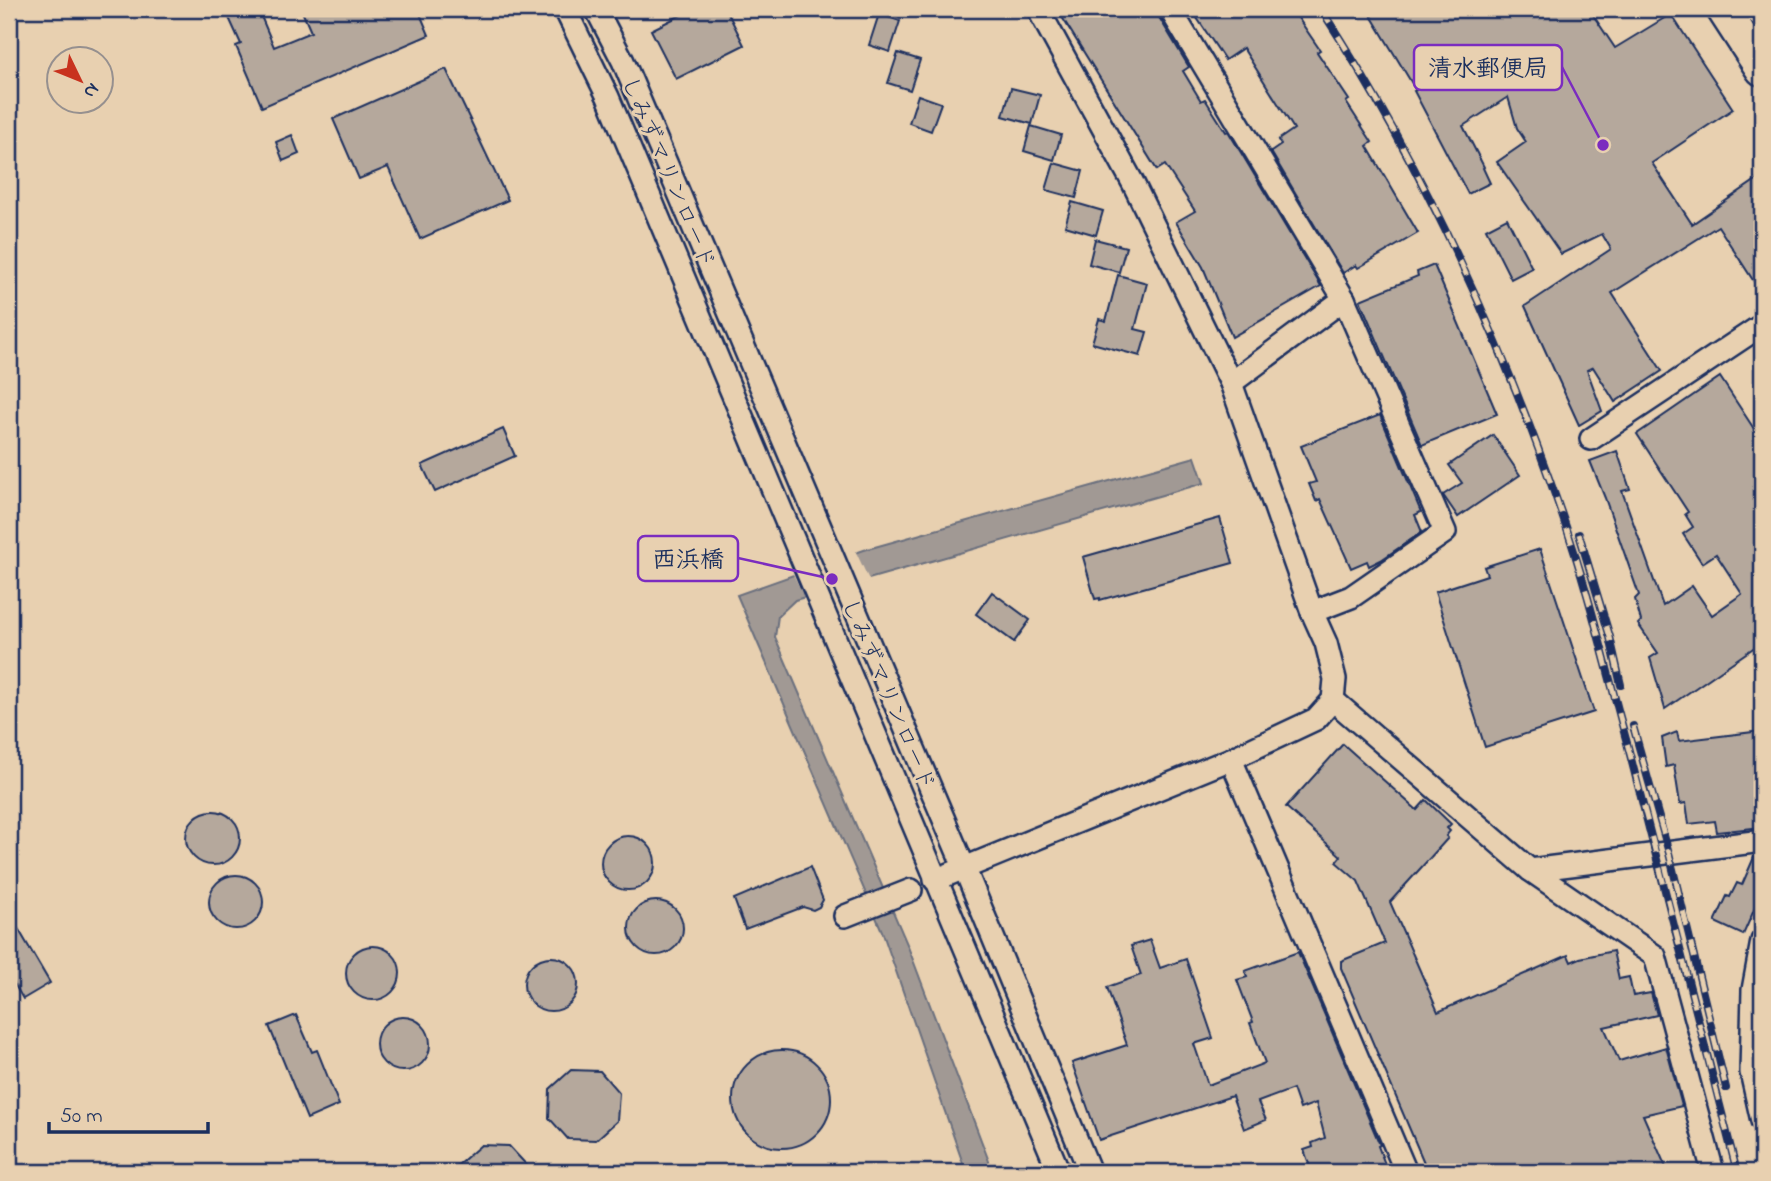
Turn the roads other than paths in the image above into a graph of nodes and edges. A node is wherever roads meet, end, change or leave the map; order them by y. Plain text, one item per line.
1 (565, 9) edge
2 (596, 9) edge
3 (1038, 9) edge
4 (1170, 9) edge
5 (1723, 9) edge
6 (1752, 31) edge
7 (1762, 69) edge
8 (1344, 299) junction
9 (1762, 325) edge
10 (1231, 383) junction
11 (1591, 439) dead end
12 (1312, 612) junction
13 (1333, 701) junction
14 (1231, 759) junction
15 (1762, 841) edge
16 (964, 867) junction
17 (1530, 870) junction
18 (935, 880) junction
19 (911, 890) dead end
20 (845, 916) dead end
21 (1762, 941) edge
22 (1762, 1121) edge
23 (1059, 1172) edge
24 (1090, 1172) edge
25 (1406, 1172) edge
26 (1713, 1172) edge

1 - 18 street, しみずマリンロード
2 - 16 street, しみずマリンロード
3 - 10 street
4 - 8 street
5 - 6 highway
6 - 7 highway
8 - 10 street
8 - 12 street
9 - 11 street
10 - 12 street
12 - 13 street
13 - 14 street
13 - 17 street
14 - 16 street
14 - 25 street
15 - 17 street
16 - 18 street
16 - 24 street, しみずマリンロード
17 - 26 street
18 - 23 street, しみずマリンロード
19 - 20 street
21 - 22 street

